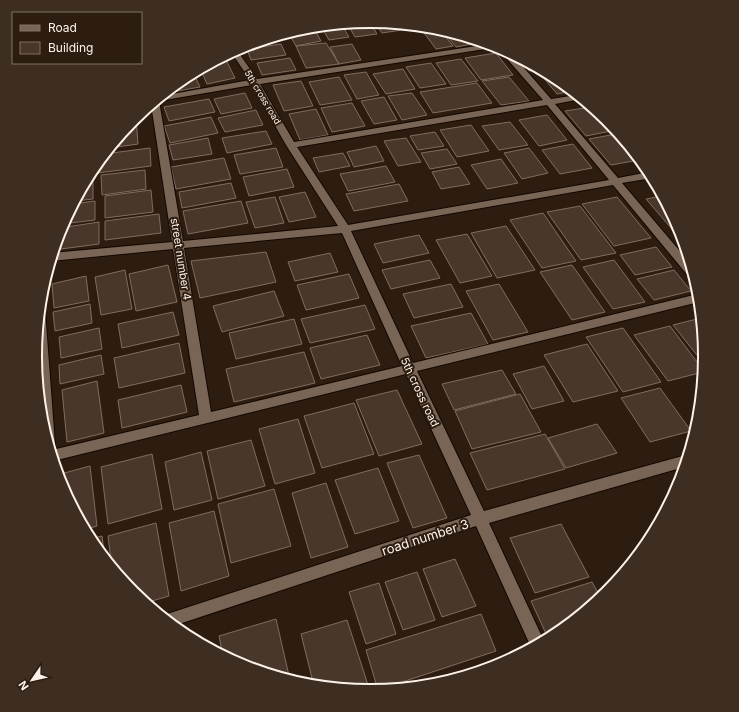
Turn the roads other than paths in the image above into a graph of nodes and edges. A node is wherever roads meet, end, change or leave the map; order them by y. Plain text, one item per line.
1 (482, 48) edge
2 (237, 56) edge
3 (514, 61) edge
4 (256, 82) junction
5 (167, 98) edge
6 (572, 98) edge
7 (549, 102) junction
8 (157, 106) edge
9 (291, 145) junction
10 (644, 176) edge
11 (616, 181) junction
12 (345, 229) junction
13 (178, 245) junction
14 (57, 257) edge
15 (683, 262) edge
16 (692, 300) edge
17 (42, 358) edge
18 (410, 368) junction
19 (45, 406) edge
20 (206, 418) junction
21 (57, 455) edge
22 (679, 464) edge
23 (479, 519) junction
24 (172, 618) edge
25 (535, 639) edge

1 - 4 street
2 - 4 street, 5th cross road
3 - 7 street
4 - 5 street
4 - 9 street, 5th cross road
6 - 7 street
7 - 9 street
7 - 11 street
8 - 13 street, street number 4
9 - 12 street, 5th cross road
10 - 11 street
11 - 12 street
11 - 15 street
12 - 13 street
12 - 18 street, 5th cross road
13 - 14 street
13 - 20 street, street number 4
16 - 18 street
17 - 19 street
18 - 20 street
18 - 23 street, 5th cross road
20 - 21 street
22 - 23 street, road number 3
23 - 24 street, road number 3
23 - 25 street, 5th cross road

